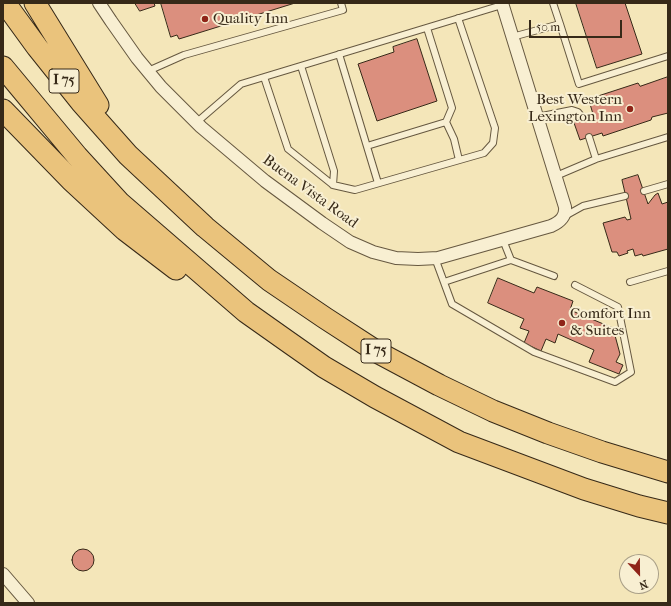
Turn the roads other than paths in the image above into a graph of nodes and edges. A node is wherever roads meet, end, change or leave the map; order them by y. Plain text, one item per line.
1 (5, 3) edge
2 (35, 3) edge
3 (99, 3) edge
4 (341, 3) edge
5 (554, 3) edge
6 (502, 4) edge
7 (458, 18) junction
8 (560, 24) junction
9 (427, 28) junction
10 (512, 37) junction
11 (340, 54) junction
12 (668, 56) edge
13 (301, 66) junction
14 (3, 67) edge
15 (148, 71) junction
16 (264, 77) junction
17 (3, 110) edge
18 (537, 117) junction
19 (582, 117) dead end
20 (197, 122) junction
21 (446, 122) junction
22 (589, 137) dead end
23 (668, 137) edge
24 (367, 146) junction
25 (128, 155) junction
26 (596, 159) junction
27 (459, 160) junction
28 (556, 176) junction
29 (378, 183) junction
30 (668, 184) edge
31 (333, 185) junction
32 (644, 191) dead end
33 (625, 196) dead end
34 (564, 216) junction
35 (503, 240) junction
36 (435, 258) junction
37 (511, 260) junction
38 (668, 271) edge
39 (554, 276) dead end
40 (444, 282) junction
41 (630, 282) dead end
42 (575, 284) dead end
43 (246, 312) junction
44 (668, 472) edge
45 (668, 513) edge
46 (3, 574) edge
47 (28, 603) edge

1 - 25 highway, I 75
2 - 25 highway
3 - 15 street, Buena Vista Road
4 - 15 lane
5 - 8 lane
6 - 7 lane
6 - 10 street
7 - 9 lane
7 - 27 lane
8 - 10 lane
8 - 12 lane
9 - 11 lane
9 - 21 lane
10 - 18 street
11 - 13 lane
11 - 24 lane
13 - 16 lane
13 - 31 lane
14 - 43 highway, I 75
15 - 20 street, Buena Vista Road
16 - 20 lane
16 - 31 lane
17 - 43 highway
18 - 19 lane
18 - 28 street
20 - 36 street, Buena Vista Road
21 - 24 lane
21 - 27 lane
22 - 26 lane
23 - 26 lane
24 - 29 lane
25 - 44 highway, I 75
26 - 28 lane
27 - 29 lane
28 - 34 street
29 - 31 lane
30 - 32 lane
33 - 34 lane
34 - 35 street, Buena Vista Road
35 - 36 street, Buena Vista Road
35 - 37 lane
36 - 40 lane
37 - 39 lane
37 - 40 lane
38 - 41 lane
40 - 42 lane
43 - 45 highway, I 75
46 - 47 street

